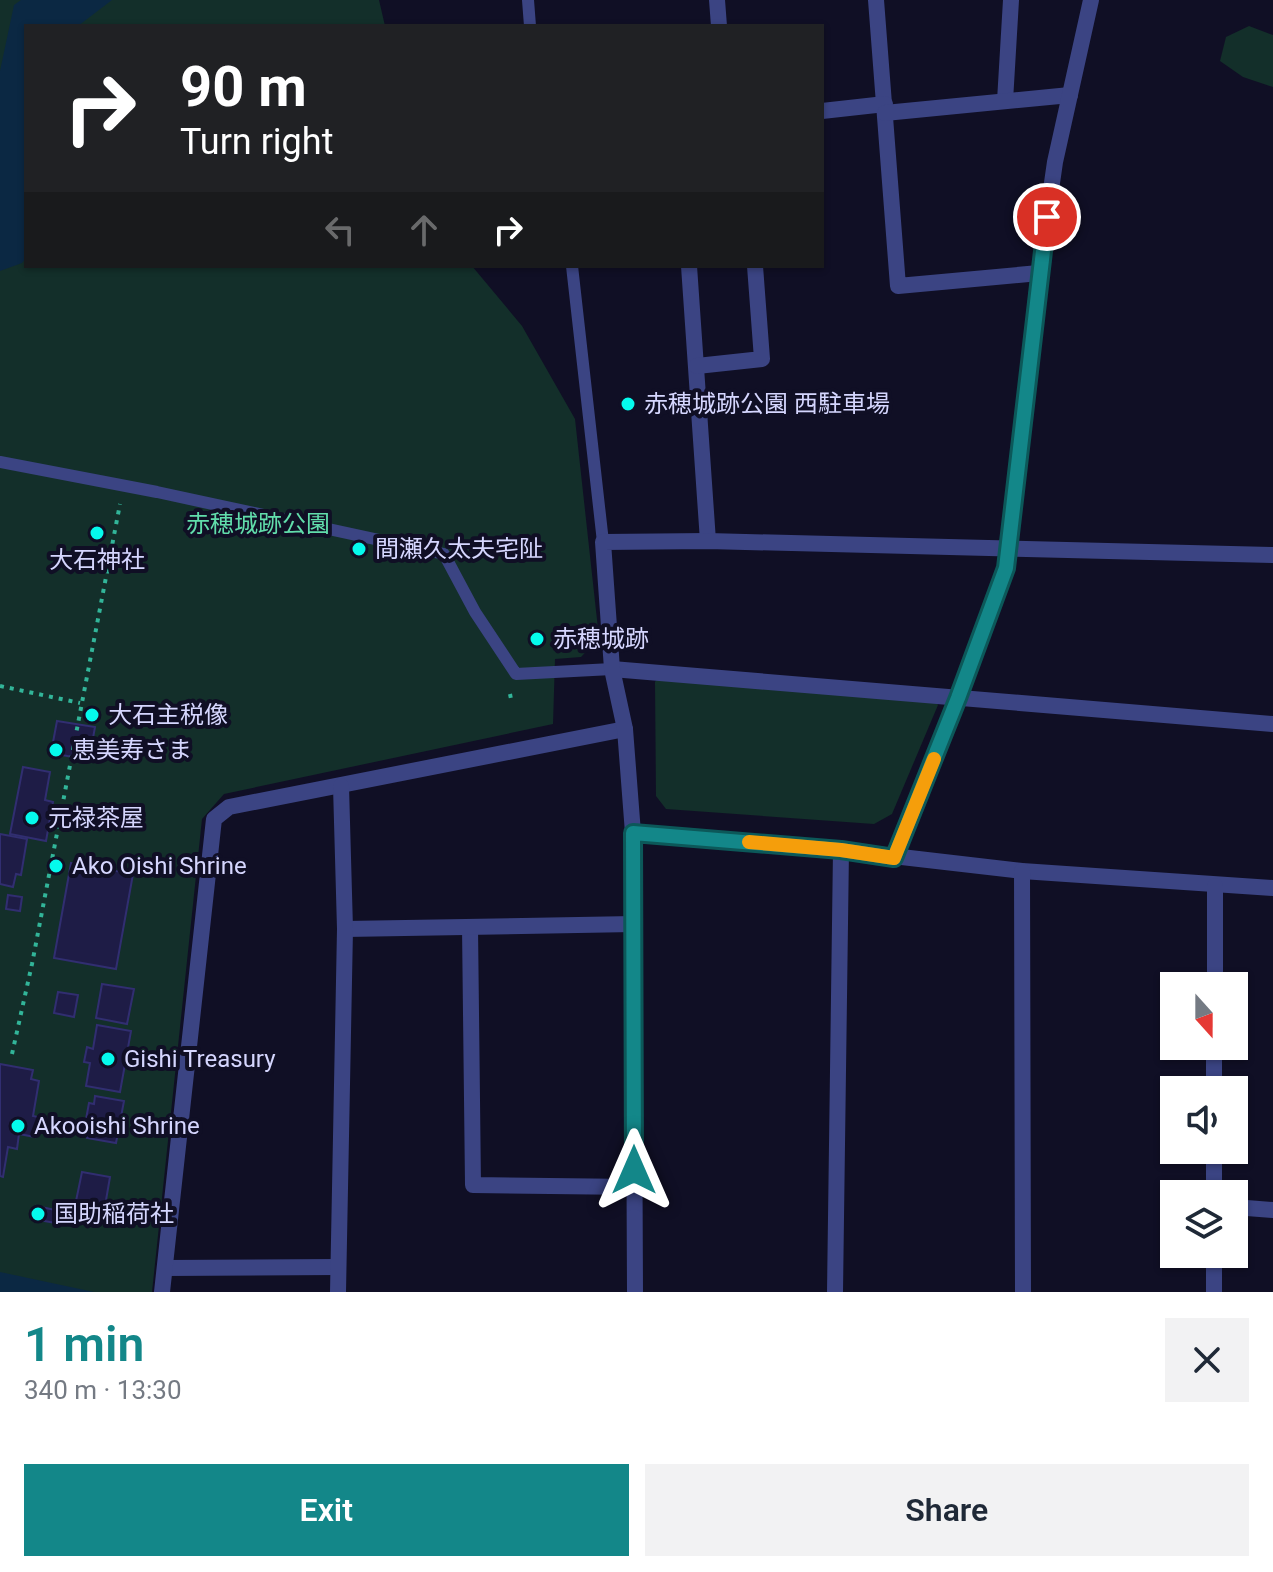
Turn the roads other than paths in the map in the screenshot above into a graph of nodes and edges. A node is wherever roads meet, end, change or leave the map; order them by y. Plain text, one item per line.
1 (528, 0) edge
2 (717, 0) edge
3 (876, 0) edge
4 (1011, 0) edge
5 (1091, 0) edge
6 (530, 24) edge
7 (719, 24) edge
8 (1070, 95) junction
9 (1005, 101) junction
10 (885, 109) junction
11 (824, 111) edge
12 (572, 268) edge
13 (689, 268) edge
14 (755, 268) edge
15 (1039, 273) junction
16 (697, 366) junction
17 (0, 462) edge
18 (708, 541) junction
19 (603, 542) junction
20 (1008, 549) junction
21 (1273, 555) edge
22 (612, 669) junction
23 (958, 698) junction
24 (1273, 724) edge
25 (625, 729) junction
26 (341, 786) junction
27 (633, 833) junction
28 (841, 850) junction
29 (894, 858) junction
30 (1022, 871) junction
31 (1215, 886) junction
32 (1273, 888) edge
33 (634, 924) junction
34 (470, 927) junction
35 (345, 929) junction
36 (1215, 972) edge
37 (634, 1187) junction
38 (1248, 1208) edge
39 (1273, 1210) edge
40 (338, 1267) junction
41 (165, 1268) junction
42 (1214, 1268) edge
43 (162, 1292) edge
44 (338, 1292) edge
45 (635, 1292) edge
46 (835, 1292) edge
47 (1023, 1292) edge
48 (1214, 1292) edge

1 - 6 lane
2 - 7 street
3 - 10 street
4 - 9 street
5 - 8 street
8 - 9 street
8 - 15 street
9 - 10 street
10 - 11 street
10 - 15 street
12 - 19 lane
13 - 16 street
14 - 16 street
15 - 20 street
16 - 18 street
17 - 22 lane
18 - 19 street
18 - 20 street
19 - 22 street
20 - 21 street
20 - 23 street
22 - 23 street
22 - 25 street
23 - 24 street
23 - 29 street
25 - 26 street
25 - 27 street
26 - 35 street
26 - 41 street
27 - 28 street
27 - 33 street
28 - 29 street
28 - 46 street
29 - 30 street
30 - 31 street
30 - 47 street
31 - 32 street
31 - 36 street
33 - 34 street
33 - 37 street
34 - 35 street
34 - 37 street
35 - 40 street
37 - 45 street
38 - 39 street
40 - 41 street
40 - 44 street
41 - 43 street
42 - 48 street

